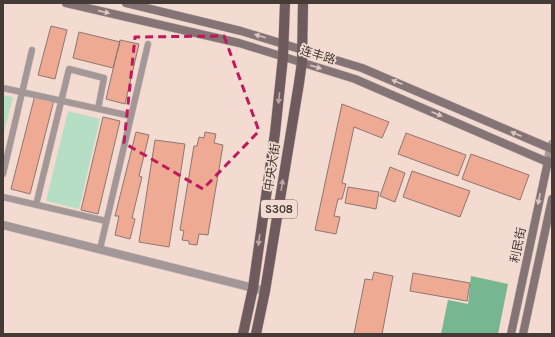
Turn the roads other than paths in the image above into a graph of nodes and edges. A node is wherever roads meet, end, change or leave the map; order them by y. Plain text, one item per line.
1 (66, 3) edge
2 (126, 3) edge
3 (285, 3) edge
4 (303, 3) edge
5 (148, 44) dead end
6 (284, 44) junction
7 (302, 49) junction
8 (32, 50) dead end
9 (283, 57) junction
10 (302, 62) junction
11 (3, 88) edge
12 (22, 92) junction
13 (61, 100) junction
14 (98, 109) junction
15 (130, 116) junction
16 (551, 147) edge
17 (550, 162) edge
18 (3, 174) edge
19 (3, 197) edge
20 (552, 199) edge
21 (36, 205) junction
22 (106, 221) junction
23 (3, 225) edge
24 (100, 249) junction
25 (252, 288) junction
26 (265, 291) junction
27 (243, 334) edge
28 (256, 334) edge
29 (511, 334) edge
30 (523, 334) edge

1 -> 9 street, 连丰路
6 -> 2 street, 连丰路
3 - 6 main road, 中央大街
4 - 7 main road, 中央大街
5 - 15 lane
6 - 7 street, 连丰路
6 - 9 main road, 中央大街
7 - 10 main road, 中央大街
16 -> 7 street, 连丰路
8 - 12 lane
9 - 10 street, 连丰路
9 -> 25 main road, 中央大街
10 -> 17 street, 连丰路
26 -> 10 main road, 中央大街 / S308
11 - 12 lane
12 - 13 lane
12 - 18 lane
13 - 14 lane
13 - 14 lane
13 - 21 lane
14 - 15 lane
15 - 22 lane
16 - 17 street
17 -> 29 street, 利民街
19 - 21 lane
20 - 30 street, 利民街
21 - 22 lane
22 - 24 lane
23 - 24 street
24 - 25 street
25 - 26 street
25 - 27 main road, 中央大街
26 - 28 main road, 中央大街 / S308

